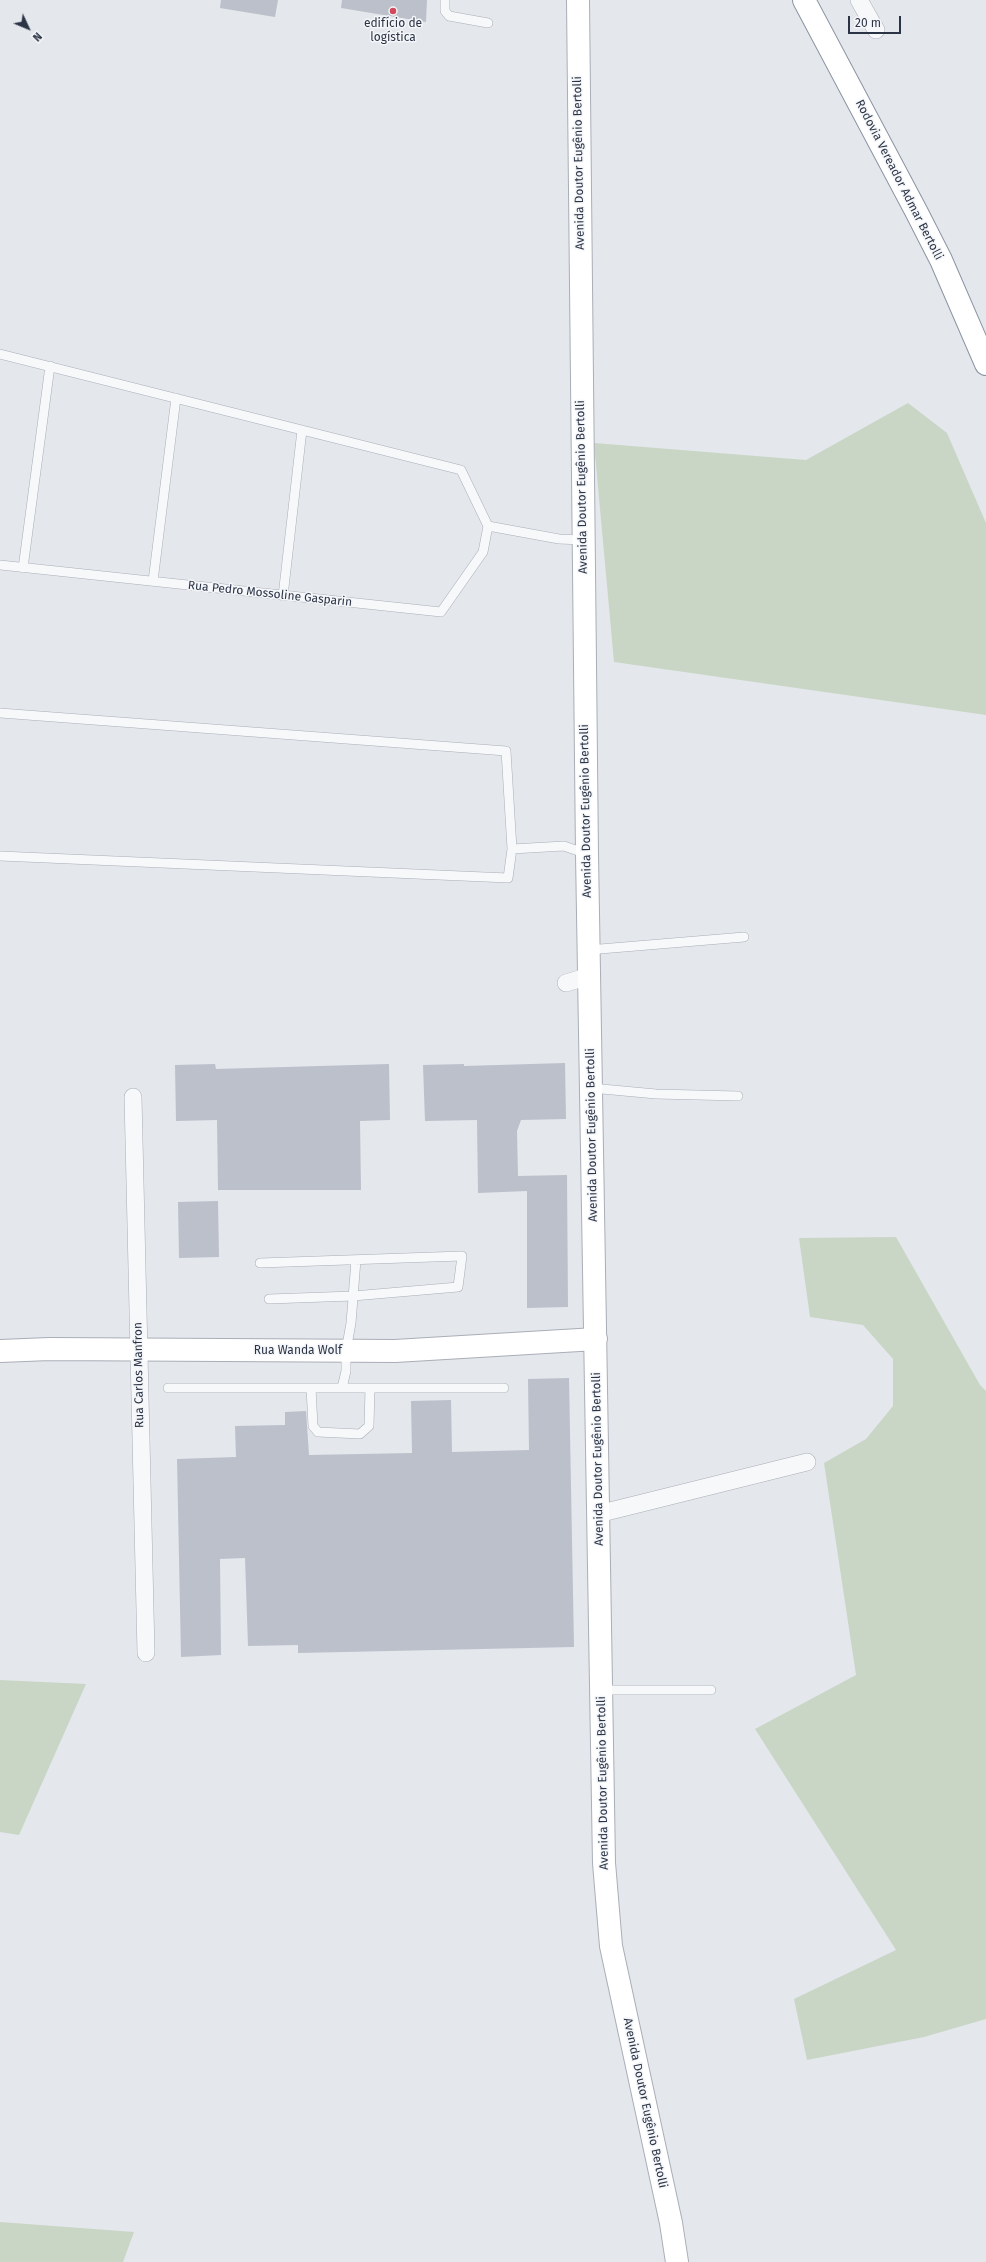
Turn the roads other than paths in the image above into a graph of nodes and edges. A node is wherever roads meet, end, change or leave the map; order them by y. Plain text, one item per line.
1 (445, 0) edge
2 (578, 0) edge
3 (804, 0) edge
4 (859, 0) edge
5 (488, 23) dead end
6 (876, 30) dead end
7 (0, 354) edge
8 (986, 364) edge
9 (50, 366) junction
10 (176, 398) junction
11 (302, 430) junction
12 (488, 526) junction
13 (583, 540) junction
14 (0, 565) edge
15 (23, 568) junction
16 (153, 582) junction
17 (283, 596) junction
18 (0, 713) edge
19 (512, 849) junction
20 (587, 854) junction
21 (0, 856) edge
22 (744, 938) dead end
23 (588, 950) junction
24 (589, 976) junction
25 (566, 983) dead end
26 (591, 1088) junction
27 (738, 1096) dead end
28 (133, 1097) dead end
29 (356, 1260) junction
30 (260, 1263) dead end
31 (353, 1296) junction
32 (269, 1299) dead end
33 (596, 1339) junction
34 (139, 1350) junction
35 (0, 1351) edge
36 (346, 1351) junction
37 (168, 1388) dead end
38 (311, 1388) junction
39 (342, 1388) junction
40 (370, 1388) junction
41 (504, 1388) dead end
42 (807, 1462) dead end
43 (598, 1514) junction
44 (146, 1653) dead end
45 (602, 1690) junction
46 (711, 1690) dead end
47 (677, 2262) edge

1 - 5 lane
2 - 13 main road, Avenida Doutor Eugênio Bertolli
3 - 8 main road, Rodovia Vereador Admar Bertolli
4 - 6 street
7 - 9 lane
9 - 10 lane
9 - 15 lane
10 - 11 lane
10 - 16 lane
11 - 12 lane
11 - 17 lane
12 - 13 lane
12 - 17 lane, Rua Pedro Mossoline Gasparin
13 - 20 main road, Avenida Doutor Eugênio Bertolli
14 - 15 lane, Rua Pedro Mossoline Gasparin
15 - 16 lane, Rua Pedro Mossoline Gasparin
16 - 17 lane, Rua Pedro Mossoline Gasparin
18 - 19 lane
19 - 20 lane
19 - 21 lane
20 - 23 main road, Avenida Doutor Eugênio Bertolli
22 - 23 lane
23 - 24 main road, Avenida Doutor Eugênio Bertolli
24 - 25 street
24 - 26 main road, Avenida Doutor Eugênio Bertolli
26 - 27 lane
26 - 33 main road, Avenida Doutor Eugênio Bertolli
28 - 34 street, Rua Carlos Manfron
29 - 30 lane
29 - 31 lane
29 - 31 lane
31 - 32 lane
31 - 36 lane
33 - 36 main road, Rua Wanda Wolf
33 - 43 main road, Avenida Doutor Eugênio Bertolli
34 - 35 main road, Rua Wanda Wolf
34 - 36 main road, Rua Wanda Wolf
34 - 44 street, Rua Carlos Manfron
36 - 39 lane
37 - 38 lane
38 - 39 lane
38 - 40 lane
39 - 40 lane
40 - 41 lane
42 - 43 street
43 - 45 main road, Avenida Doutor Eugênio Bertolli
45 - 46 lane
45 - 47 main road, Avenida Doutor Eugênio Bertolli

